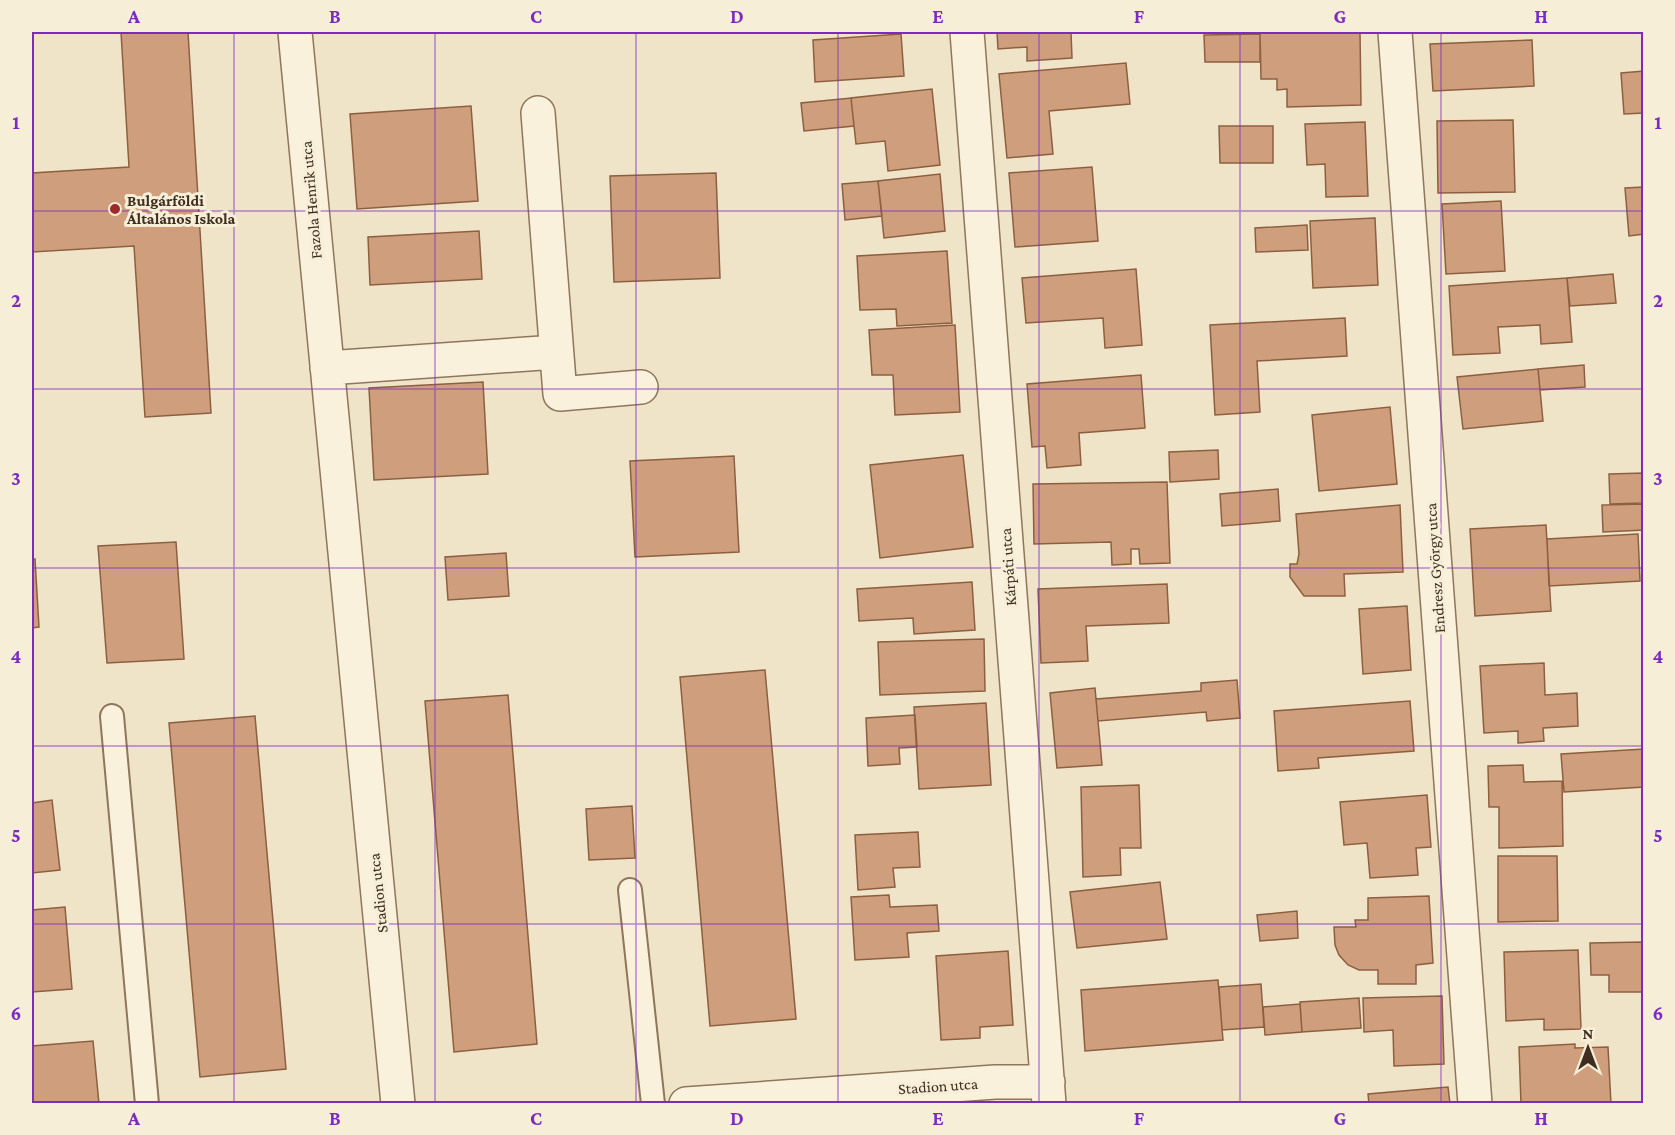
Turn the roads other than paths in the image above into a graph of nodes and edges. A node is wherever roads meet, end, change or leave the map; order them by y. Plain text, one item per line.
1 (295, 32) edge
2 (967, 32) edge
3 (1395, 32) edge
4 (538, 113) dead end
5 (556, 352) junction
6 (327, 368) junction
7 (641, 387) dead end
8 (357, 682) joint
9 (112, 716) dead end
10 (630, 890) dead end
11 (1048, 1093) edge
12 (147, 1104) edge
13 (398, 1104) edge
14 (653, 1104) edge
15 (686, 1104) edge
16 (1475, 1104) edge

1 - 6 street, Fazola Henrik utca
2 - 11 street, Kárpáti utca
3 - 16 street, Endresz György utca
4 - 5 street
5 - 6 street
5 - 7 street
6 - 8 street, Fazola Henrik utca
8 - 13 street, Stadion utca
9 - 12 lane
10 - 14 lane
11 - 15 street, Stadion utca

